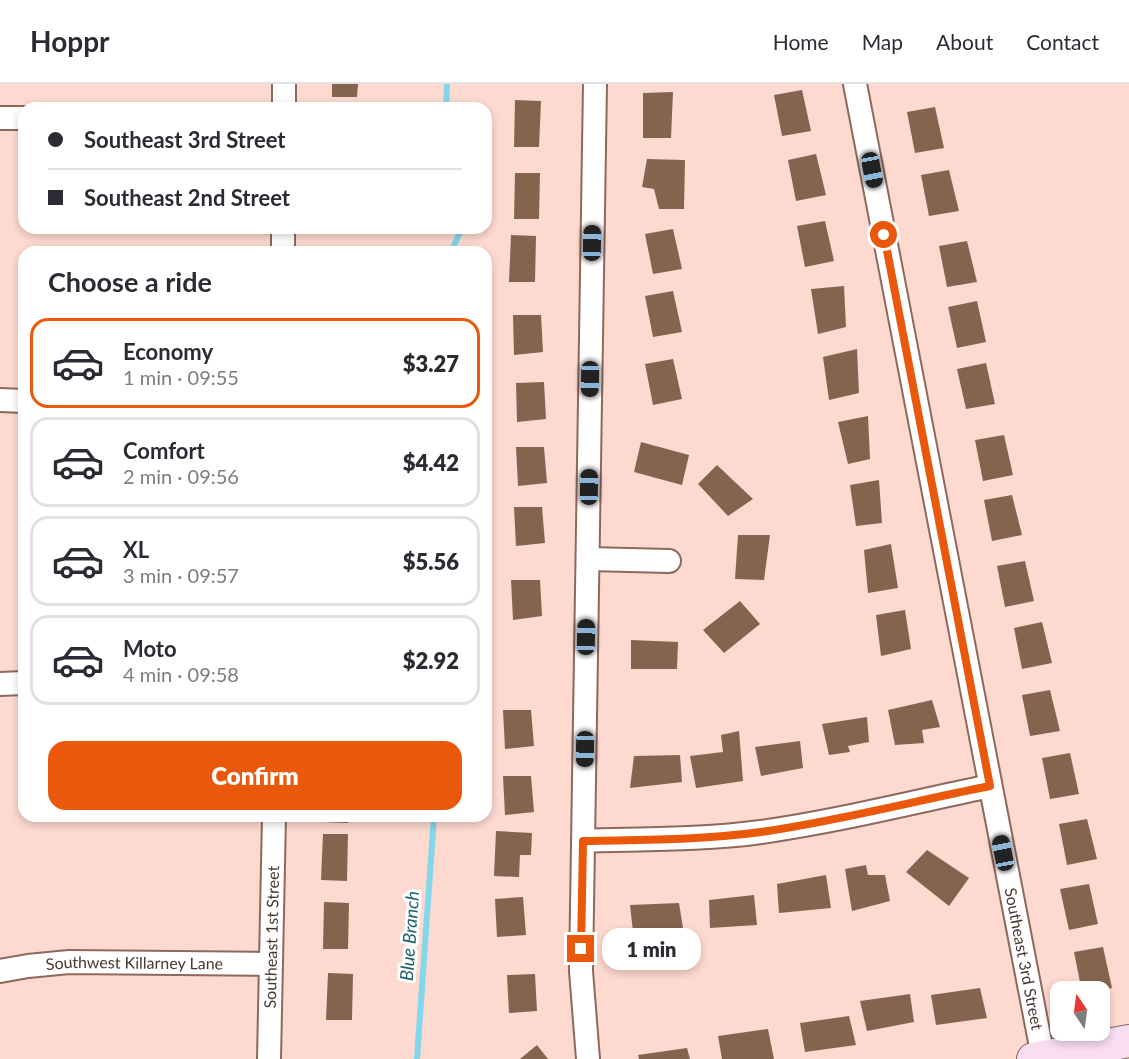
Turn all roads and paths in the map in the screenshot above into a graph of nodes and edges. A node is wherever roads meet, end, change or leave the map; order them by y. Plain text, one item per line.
1 (284, 84) edge
2 (595, 84) edge
3 (855, 84) edge
4 (284, 102) edge
5 (0, 118) edge
6 (18, 118) edge
7 (0, 400) edge
8 (18, 401) edge
9 (588, 559) junction
10 (669, 561) dead end
11 (18, 683) edge
12 (0, 684) edge
13 (990, 786) junction
14 (274, 822) edge
15 (583, 841) junction
16 (270, 964) junction
17 (0, 971) edge
18 (1129, 1041) edge
19 (1038, 1058) edge
20 (269, 1059) edge
21 (588, 1059) edge

1 - 4 street
2 - 9 street
3 - 13 street, Southeast 3rd Street
5 - 6 street
7 - 8 street
9 - 10 street
9 - 15 street
11 - 12 street
13 - 15 street
13 - 19 street, Southeast 3rd Street
14 - 16 street, Southeast 1st Street
15 - 21 street
16 - 17 street, Southwest Killarney Lane
16 - 20 street, Southeast 1st Street
18 - 19 main road

